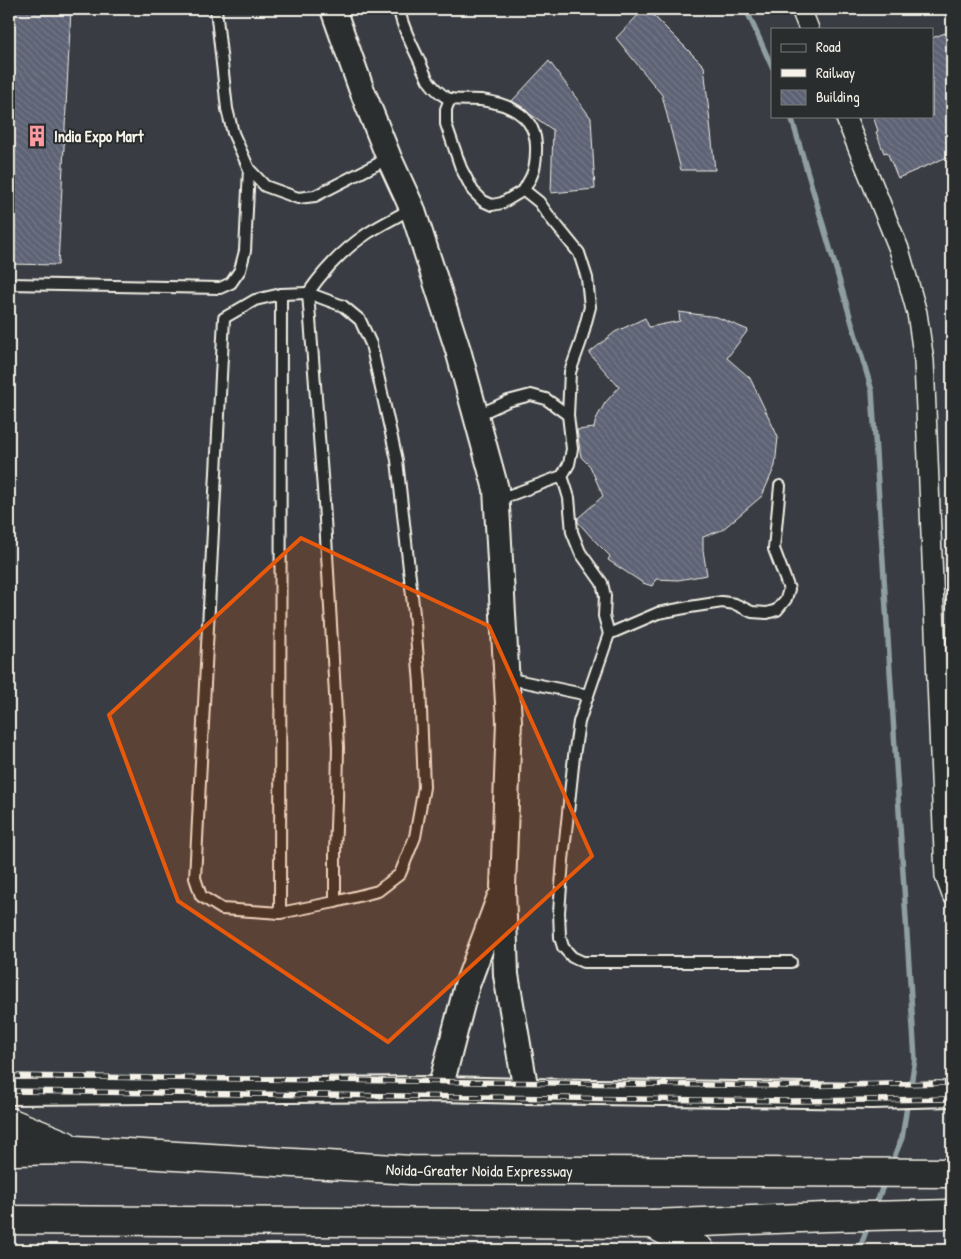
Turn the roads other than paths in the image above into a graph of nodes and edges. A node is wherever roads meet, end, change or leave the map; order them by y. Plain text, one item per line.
1 (216, 9) edge
2 (333, 9) edge
3 (399, 9) edge
4 (801, 9) edge
5 (809, 28) edge
6 (450, 99) junction
7 (846, 118) edge
8 (389, 158) junction
9 (249, 169) junction
10 (524, 190) junction
11 (412, 208) junction
12 (9, 284) edge
13 (308, 293) junction
14 (281, 294) junction
15 (568, 415) junction
16 (476, 416) junction
17 (562, 476) junction
18 (780, 486) dead end
19 (496, 500) junction
20 (609, 634) junction
21 (506, 678) junction
22 (588, 695) junction
23 (503, 888) junction
24 (952, 895) edge
25 (334, 902) junction
26 (280, 912) junction
27 (791, 962) dead end
28 (440, 1089) junction
29 (9, 1092) edge
30 (526, 1092) junction
31 (952, 1094) edge
32 (9, 1122) edge
33 (76, 1150) junction
34 (9, 1151) edge
35 (951, 1173) edge
36 (940, 1214) edge
37 (9, 1220) edge
38 (653, 1224) junction
39 (700, 1250) edge

1 - 9 lane
2 - 8 street
3 - 6 lane
4 - 5 street
6 - 10 lane
6 - 10 lane
7 - 24 street
8 - 9 lane
8 - 11 street
9 - 12 lane
10 - 15 lane
11 - 13 lane
11 - 16 street
13 - 14 lane
13 - 25 lane
13 - 25 lane
14 - 26 lane
14 - 26 lane
15 - 16 lane
15 - 17 lane
16 - 19 street
17 - 19 lane
17 - 20 lane
18 - 20 lane
19 - 21 street
20 - 22 lane
21 - 22 lane
21 - 23 street
22 - 27 lane
23 - 28 street
23 - 30 street
25 - 26 lane
28 - 29 street
28 - 30 street
30 - 31 street
32 - 33 highway
33 - 34 highway, Noida-Greater Noida Expressway
33 - 35 highway, Noida-Greater Noida Expressway
36 - 38 highway
37 - 38 highway
38 - 39 highway

